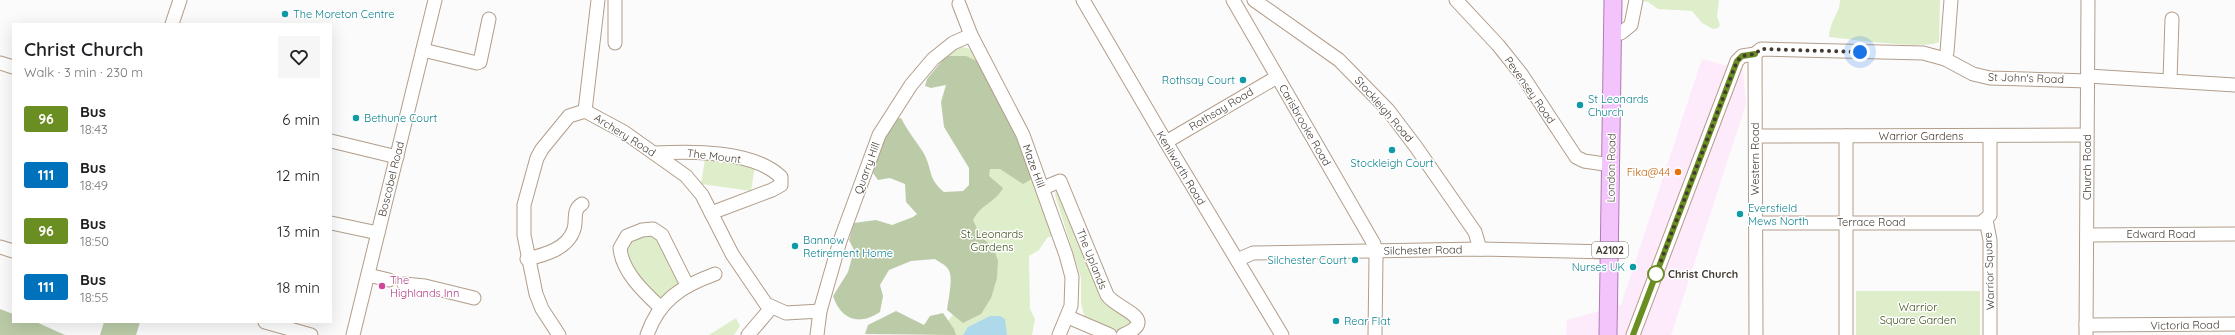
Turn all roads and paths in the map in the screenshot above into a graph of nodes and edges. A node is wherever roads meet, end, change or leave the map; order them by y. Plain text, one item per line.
1 (180, 0) edge
2 (435, 0) edge
3 (598, 0) edge
4 (615, 0) edge
5 (1083, 0) edge
6 (1232, 0) edge
7 (1254, 0) edge
8 (1456, 0) edge
9 (1614, 0) edge
10 (1636, 0) edge
11 (1951, 0) edge
12 (2088, 0) edge
13 (959, 4) dead end
14 (489, 19) dead end
15 (2172, 19) dead end
16 (172, 23) edge
17 (1612, 34) junction
18 (971, 35) junction
19 (615, 43) dead end
20 (424, 50) junction
21 (1755, 54) junction
22 (1945, 59) junction
23 (0, 63) edge
24 (12, 67) edge
25 (1277, 77) junction
26 (2088, 78) junction
27 (2170, 80) junction
28 (2235, 85) edge
29 (585, 111) junction
30 (2086, 135) junction
31 (1756, 136) junction
32 (1846, 136) junction
33 (1990, 136) junction
34 (332, 141) edge
35 (1166, 142) junction
36 (654, 153) junction
37 (397, 157) junction
38 (1611, 165) junction
39 (1043, 188) junction
40 (582, 204) dead end
41 (711, 213) junction
42 (1986, 220) junction
43 (1847, 222) junction
44 (332, 223) edge
45 (1755, 223) junction
46 (378, 233) junction
47 (2235, 234) edge
48 (2087, 235) junction
49 (0, 247) edge
50 (1480, 249) junction
51 (12, 251) edge
52 (1376, 251) junction
53 (1610, 252) junction
54 (528, 259) junction
55 (1237, 260) junction
56 (715, 274) dead end
57 (368, 275) junction
58 (388, 280) dead end
59 (404, 284) dead end
60 (687, 285) junction
61 (474, 298) dead end
62 (661, 308) junction
63 (772, 308) junction
64 (820, 311) junction
65 (1068, 318) junction
66 (269, 323) edge
67 (2235, 324) edge
68 (2086, 330) edge
69 (2178, 330) edge
70 (311, 335) edge
71 (353, 335) edge
72 (559, 335) edge
73 (647, 335) edge
74 (748, 335) edge
75 (817, 335) edge
76 (1059, 335) edge
77 (1110, 335) edge
78 (1123, 335) edge
79 (1282, 335) edge
80 (1375, 335) edge
81 (1608, 335) edge
82 (1633, 335) edge
83 (1756, 335) edge
84 (1846, 335) edge
85 (1990, 335) edge

1 - 16 street
2 - 20 street, Boscobel Road
3 - 29 street
4 - 19 street
5 - 35 street, Kenilworth Road
6 - 25 street, Carisbrooke Road
7 - 50 street, Stockleigh Road
8 - 38 street, Pevensey Road
9 - 17 main road, London Road / A2102
10 - 17 street
11 - 22 street
12 - 26 street, Church Road
13 - 18 street, Maze Hill
14 - 20 street
15 - 27 street
17 - 38 main road, London Road / A2102
18 - 39 street, Maze Hill
18 - 64 street, Quarry Hill
20 - 37 street, Boscobel Road
21 - 22 street, St John's Road
21 - 31 street, Western Road
21 - 82 street, St John's Road
22 - 26 street, St John's Road
23 - 24 street
25 - 35 street, Rothsay Road
25 - 52 street, Carisbrooke Road
26 - 27 street, St John's Road
26 - 30 street, Church Road
27 - 28 street, St John's Road
29 - 36 street, Archery Road
29 - 54 street, Archery Road
30 - 33 street, Warrior Gardens
30 - 48 street, Church Road
31 - 32 street, Warrior Gardens
31 - 45 street, Western Road
32 - 33 street, Warrior Gardens
32 - 43 street
33 - 42 street, Warrior Square
34 - 37 street
35 - 55 street, Kenilworth Road
36 - 41 street, Archery Road
36 - 41 street, The Mount
37 - 46 street, Boscobel Road
38 - 53 main road, London Road / A2102
39 - 65 street, Maze Hill
39 - 78 street, The Uplands
40 - 54 street
41 - 63 street, Archery Road
42 - 43 street, Terrace Road
42 - 85 street, Warrior Square
43 - 45 street, Terrace Road
43 - 84 street
44 - 46 street
45 - 83 street, Western Road
46 - 57 street, Boscobel Road
47 - 48 street, Edward Road
48 - 68 street, Church Road
49 - 51 street
50 - 52 street, Silchester Road
50 - 53 street, Silchester Road
52 - 55 street, Silchester Road
52 - 80 street
53 - 81 main road, London Road / A2102
54 - 72 street, Archery Road
55 - 79 street, Kenilworth Road
56 - 60 street
57 - 58 street
57 - 71 street, Boscobel Road
59 - 61 street
60 - 62 street
60 - 62 street
62 - 73 street
63 - 64 street
63 - 74 street
64 - 75 street, Quarry Hill
65 - 76 street, Maze Hill
65 - 77 street
66 - 70 street
67 - 69 street, Victoria Road
68 - 69 street, Victoria Road

